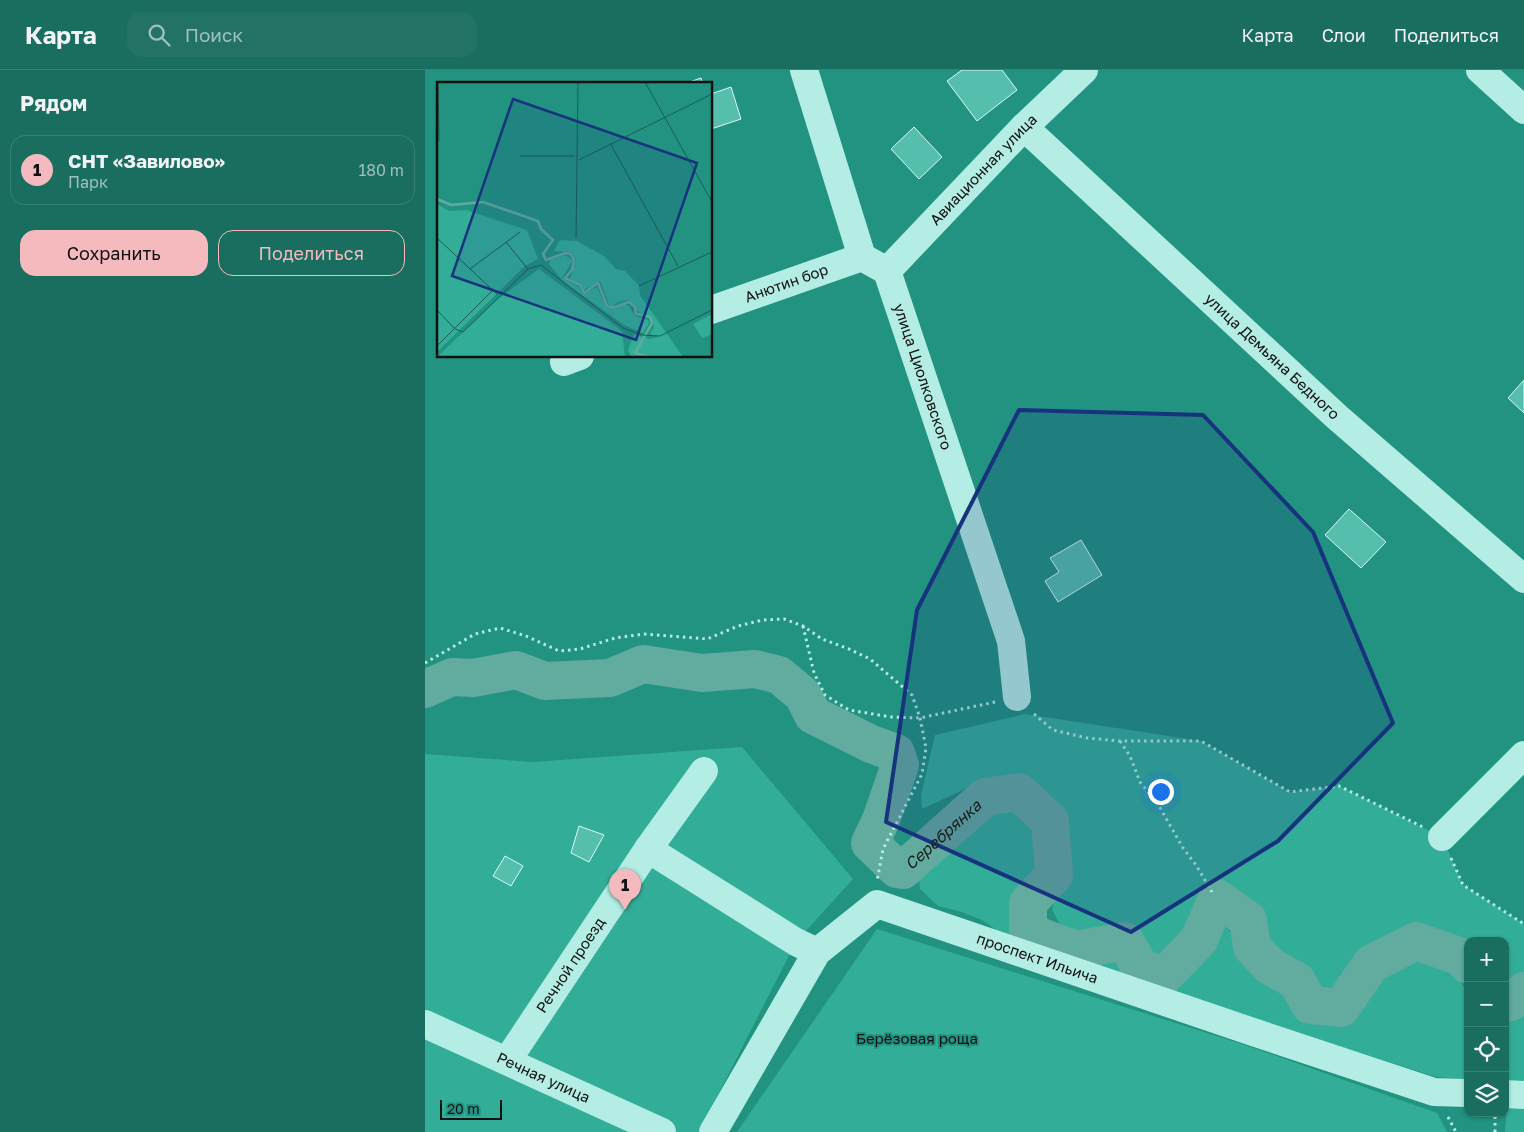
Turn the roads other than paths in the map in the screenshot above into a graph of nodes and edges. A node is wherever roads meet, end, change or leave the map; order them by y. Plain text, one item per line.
1 (804, 70) edge
2 (1084, 70) edge
3 (1480, 70) edge
4 (1524, 110) edge
5 (1024, 127) junction
6 (862, 257) junction
7 (887, 272) junction
8 (713, 309) edge
9 (1524, 580) edge
10 (1017, 697) road end
11 (1524, 755) edge
12 (704, 770) dead end
13 (1441, 837) road end
14 (648, 849) junction
15 (817, 952) junction
16 (425, 1024) edge
17 (507, 1061) junction
18 (1464, 1093) edge
19 (1509, 1094) edge
20 (1524, 1095) edge
21 (661, 1132) edge
22 (713, 1132) edge

1 - 6 street
2 - 5 street, Авиационная улица
3 - 4 street
5 - 7 street, Авиационная улица
5 - 9 street, улица Демьяна Бедного
6 - 7 street
6 - 8 street, Анютин бор
7 - 10 street, улица Циолковского
11 - 13 street
12 - 14 street, Речной проезд
14 - 15 street
14 - 17 street, Речной проезд
15 - 18 street, проспект Ильича
15 - 22 street, проспект Ильича
16 - 17 street, Речная улица
17 - 21 street, Речная улица
19 - 20 street

